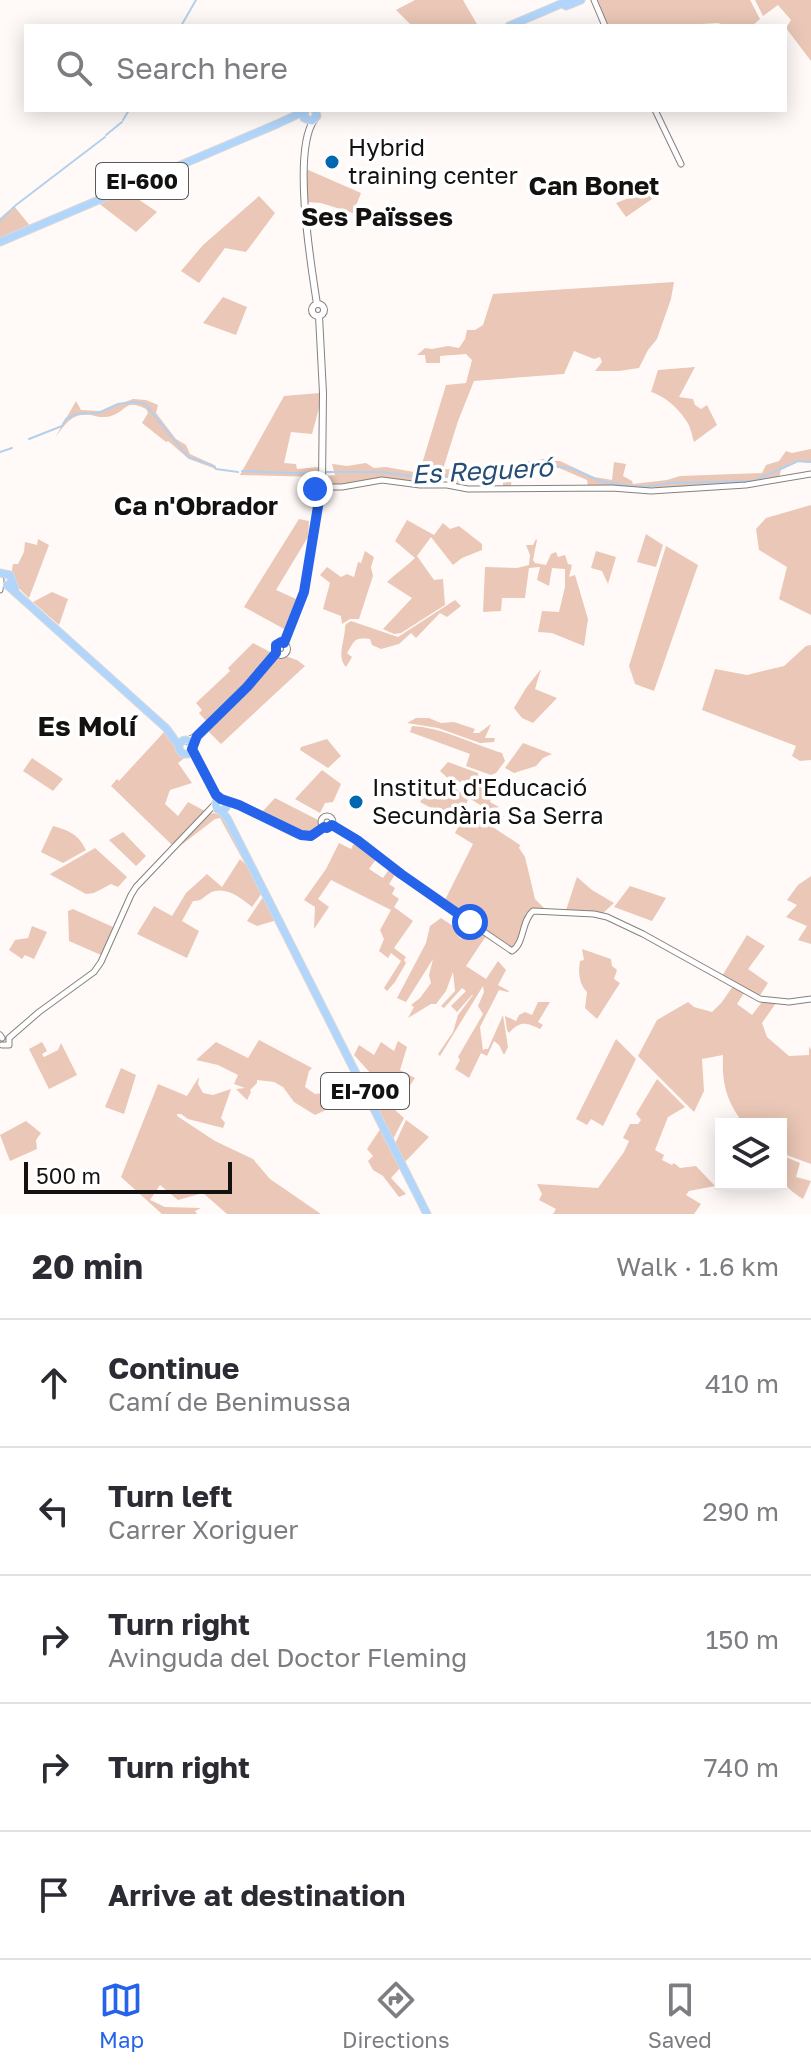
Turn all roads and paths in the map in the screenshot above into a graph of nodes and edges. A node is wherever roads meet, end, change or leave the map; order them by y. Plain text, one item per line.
1 (564, 0) edge
2 (570, 0) edge
3 (581, 0) edge
4 (594, 0) edge
5 (531, 17) junction
6 (514, 24) edge
7 (525, 24) edge
8 (604, 24) edge
9 (656, 112) edge
10 (310, 115) edge
11 (681, 164) dead end
12 (0, 242) edge
13 (811, 474) edge
14 (324, 479) junction
15 (4, 579) edge
16 (187, 746) junction
17 (222, 804) junction
18 (332, 825) junction
19 (324, 827) junction
20 (811, 999) edge
21 (3, 1040) edge
22 (427, 1214) edge

1 - 5 main road
2 - 5 main road
3 - 7 main road
4 - 8 street
5 - 6 main road
9 - 11 street
10 - 12 main road, EI-600
10 - 14 main road
13 - 14 street
14 - 16 main road
15 - 16 main road
16 - 17 main road, EI-700
17 - 19 street
17 - 21 street
17 - 22 main road, EI-700
18 - 19 street
18 - 19 street
18 - 20 street

